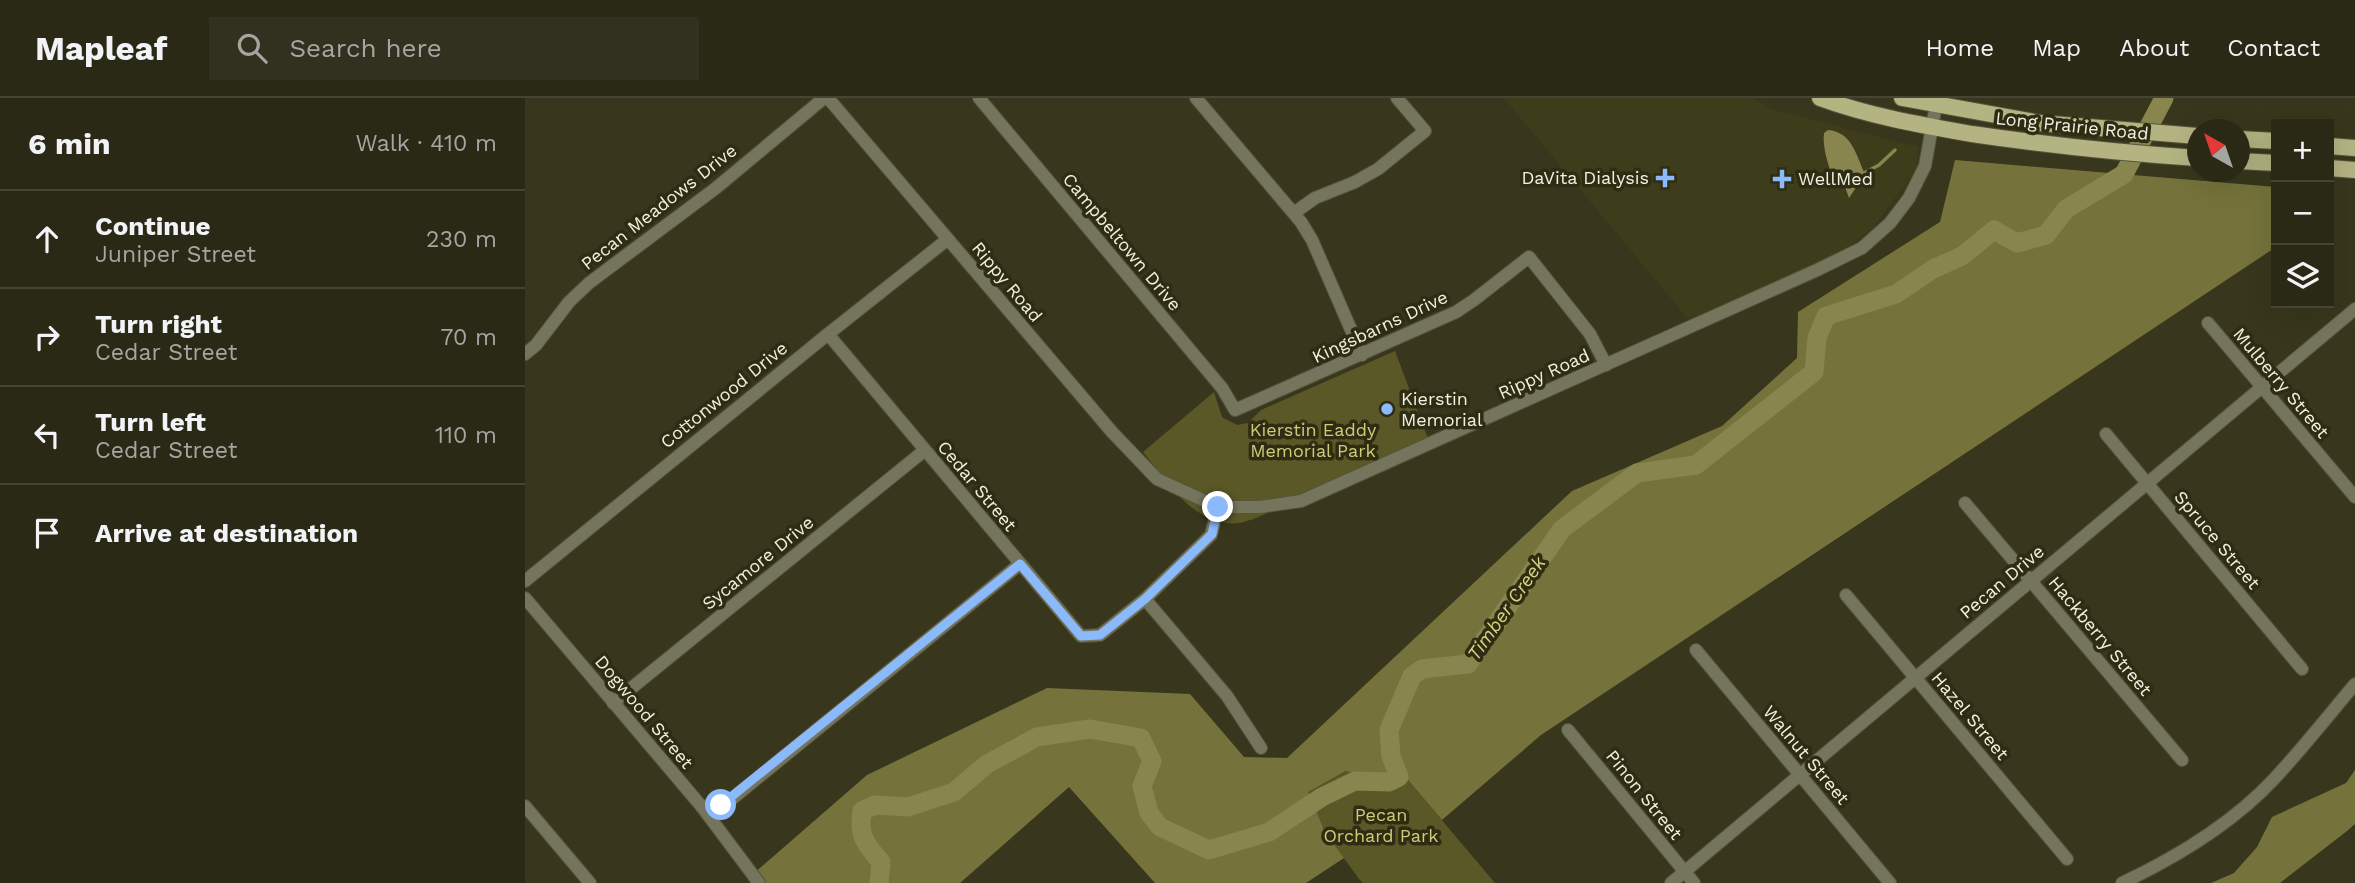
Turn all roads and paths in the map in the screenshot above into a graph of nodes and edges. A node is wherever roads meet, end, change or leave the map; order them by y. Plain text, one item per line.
1 (826, 98) edge
2 (979, 98) edge
3 (1196, 98) edge
4 (1397, 98) edge
5 (1821, 98) edge
6 (1902, 98) edge
7 (1936, 105) junction
8 (1932, 127) junction
9 (2187, 135) edge
10 (2250, 140) edge
11 (2271, 141) edge
12 (2334, 146) edge
13 (2355, 148) edge
14 (2187, 157) edge
15 (2250, 162) edge
16 (2271, 163) edge
17 (2334, 168) edge
18 (2355, 170) edge
19 (1294, 213) junction
20 (948, 240) junction
21 (2355, 309) edge
22 (2208, 323) dead end
23 (828, 334) junction
24 (525, 354) edge
25 (1362, 355) junction
26 (1606, 365) junction
27 (2262, 387) junction
28 (1235, 410) joint
29 (2106, 433) dead end
30 (925, 450) junction
31 (2147, 484) junction
32 (2355, 497) edge
33 (1965, 503) dead end
34 (1218, 507) junction
35 (1020, 564) junction
36 (2030, 580) junction
37 (525, 581) edge
38 (1846, 595) dead end
39 (525, 598) edge
40 (1145, 599) junction
41 (1696, 650) dead end
42 (2302, 669) dead end
43 (1915, 677) junction
44 (2355, 684) edge
45 (613, 703) junction
46 (1568, 730) dead end
47 (1261, 748) dead end
48 (2182, 760) dead end
49 (1800, 775) junction
50 (525, 806) edge
51 (702, 807) junction
52 (2067, 859) dead end
53 (1685, 872) junction
54 (590, 883) edge
55 (759, 883) edge
56 (1671, 883) edge
57 (1694, 883) edge
58 (1890, 883) edge
59 (2122, 883) edge

1 - 20 street, Rippy Road
1 - 24 street, Pecan Meadows Drive
2 - 28 street, Campbeltown Drive
3 - 19 street
4 - 19 street
5 - 8 main road, Long Prairie Road
6 - 7 main road, Long Prairie Road
7 - 8 street, Rippy Road
7 - 9 main road, Long Prairie Road
8 - 14 main road, Long Prairie Road
8 - 26 street, Rippy Road
10 - 11 main road
12 - 13 main road
15 - 16 main road
17 - 18 main road
19 - 25 street
20 - 23 street, Cottonwood Drive
20 - 34 street, Rippy Road
21 - 27 street, Pecan Drive
22 - 27 street, Mulberry Street
23 - 30 street, Cedar Street
23 - 37 street, Cottonwood Drive
25 - 26 street, Kingsbarns Drive
25 - 28 street, Kingsbarns Drive
26 - 34 street, Rippy Road
27 - 31 street, Pecan Drive
27 - 32 street, Mulberry Street
29 - 31 street, Spruce Street
30 - 35 street, Cedar Street
30 - 45 street, Sycamore Drive
31 - 36 street, Pecan Drive
31 - 42 street, Spruce Street
33 - 36 street, Hackberry Street
34 - 40 street, Cedar Street
35 - 40 street, Cedar Street
35 - 51 street
36 - 43 street, Pecan Drive
36 - 48 street, Hackberry Street
38 - 43 street, Hazel Street
39 - 45 street, Dogwood Street
40 - 47 street
41 - 49 street, Walnut Street
43 - 49 street, Pecan Drive
43 - 52 street, Hazel Street
44 - 59 street
45 - 51 street, Dogwood Street
46 - 53 street, Pinon Street
49 - 53 street, Pecan Drive
49 - 58 street, Walnut Street
50 - 54 street
51 - 55 street, Dogwood Street
53 - 56 street, Pecan Drive
53 - 57 street, Pinon Street

